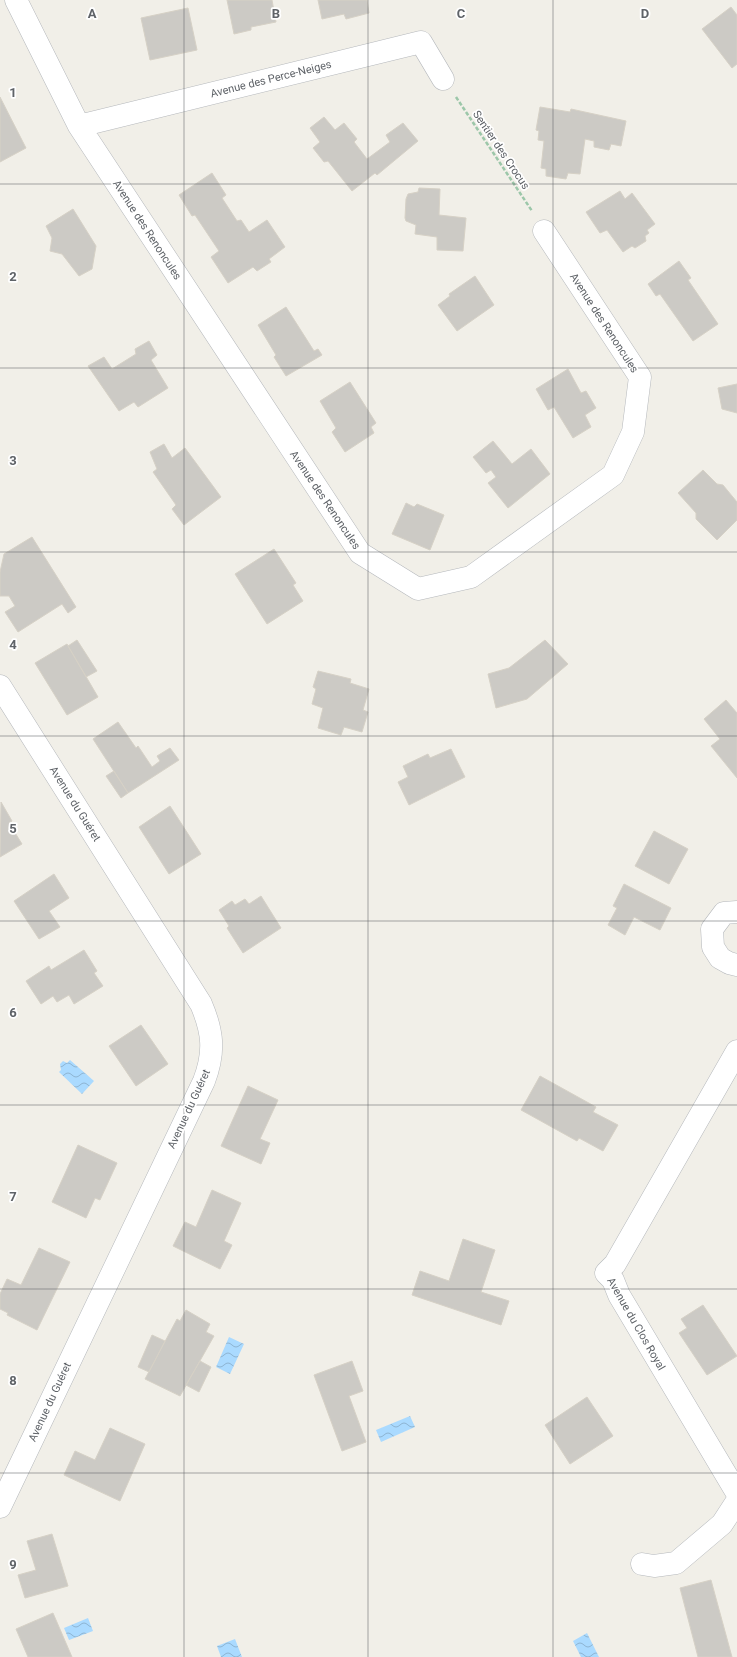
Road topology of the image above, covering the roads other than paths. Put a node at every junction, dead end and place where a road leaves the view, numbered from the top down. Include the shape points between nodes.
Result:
1 (16, 0) edge
2 (443, 79) road end
3 (79, 126) junction
4 (544, 231) road end
5 (0, 686) edge
6 (737, 912) edge
7 (737, 965) edge
8 (737, 1051) edge
9 (737, 1493) edge
10 (737, 1501) edge
11 (0, 1507) edge
12 (642, 1564) dead end

1 - 3 street, Avenue des Renoncules
2 - 3 street, Avenue des Perce-Neiges via 421,42
3 - 4 street, Avenue des Renoncules via 360,553 418,589 470,577 613,475 633,432 640,377
5 - 11 street, Avenue du Guéret via 201,1004 212,1036 209,1068 204,1081
6 - 7 street via 724,913 712,929 713,947 720,958
8 - 9 street, Avenue du Clos Royal via 618,1258 606,1273 613,1280 619,1295
10 - 12 street via 722,1524 676,1563 654,1566

